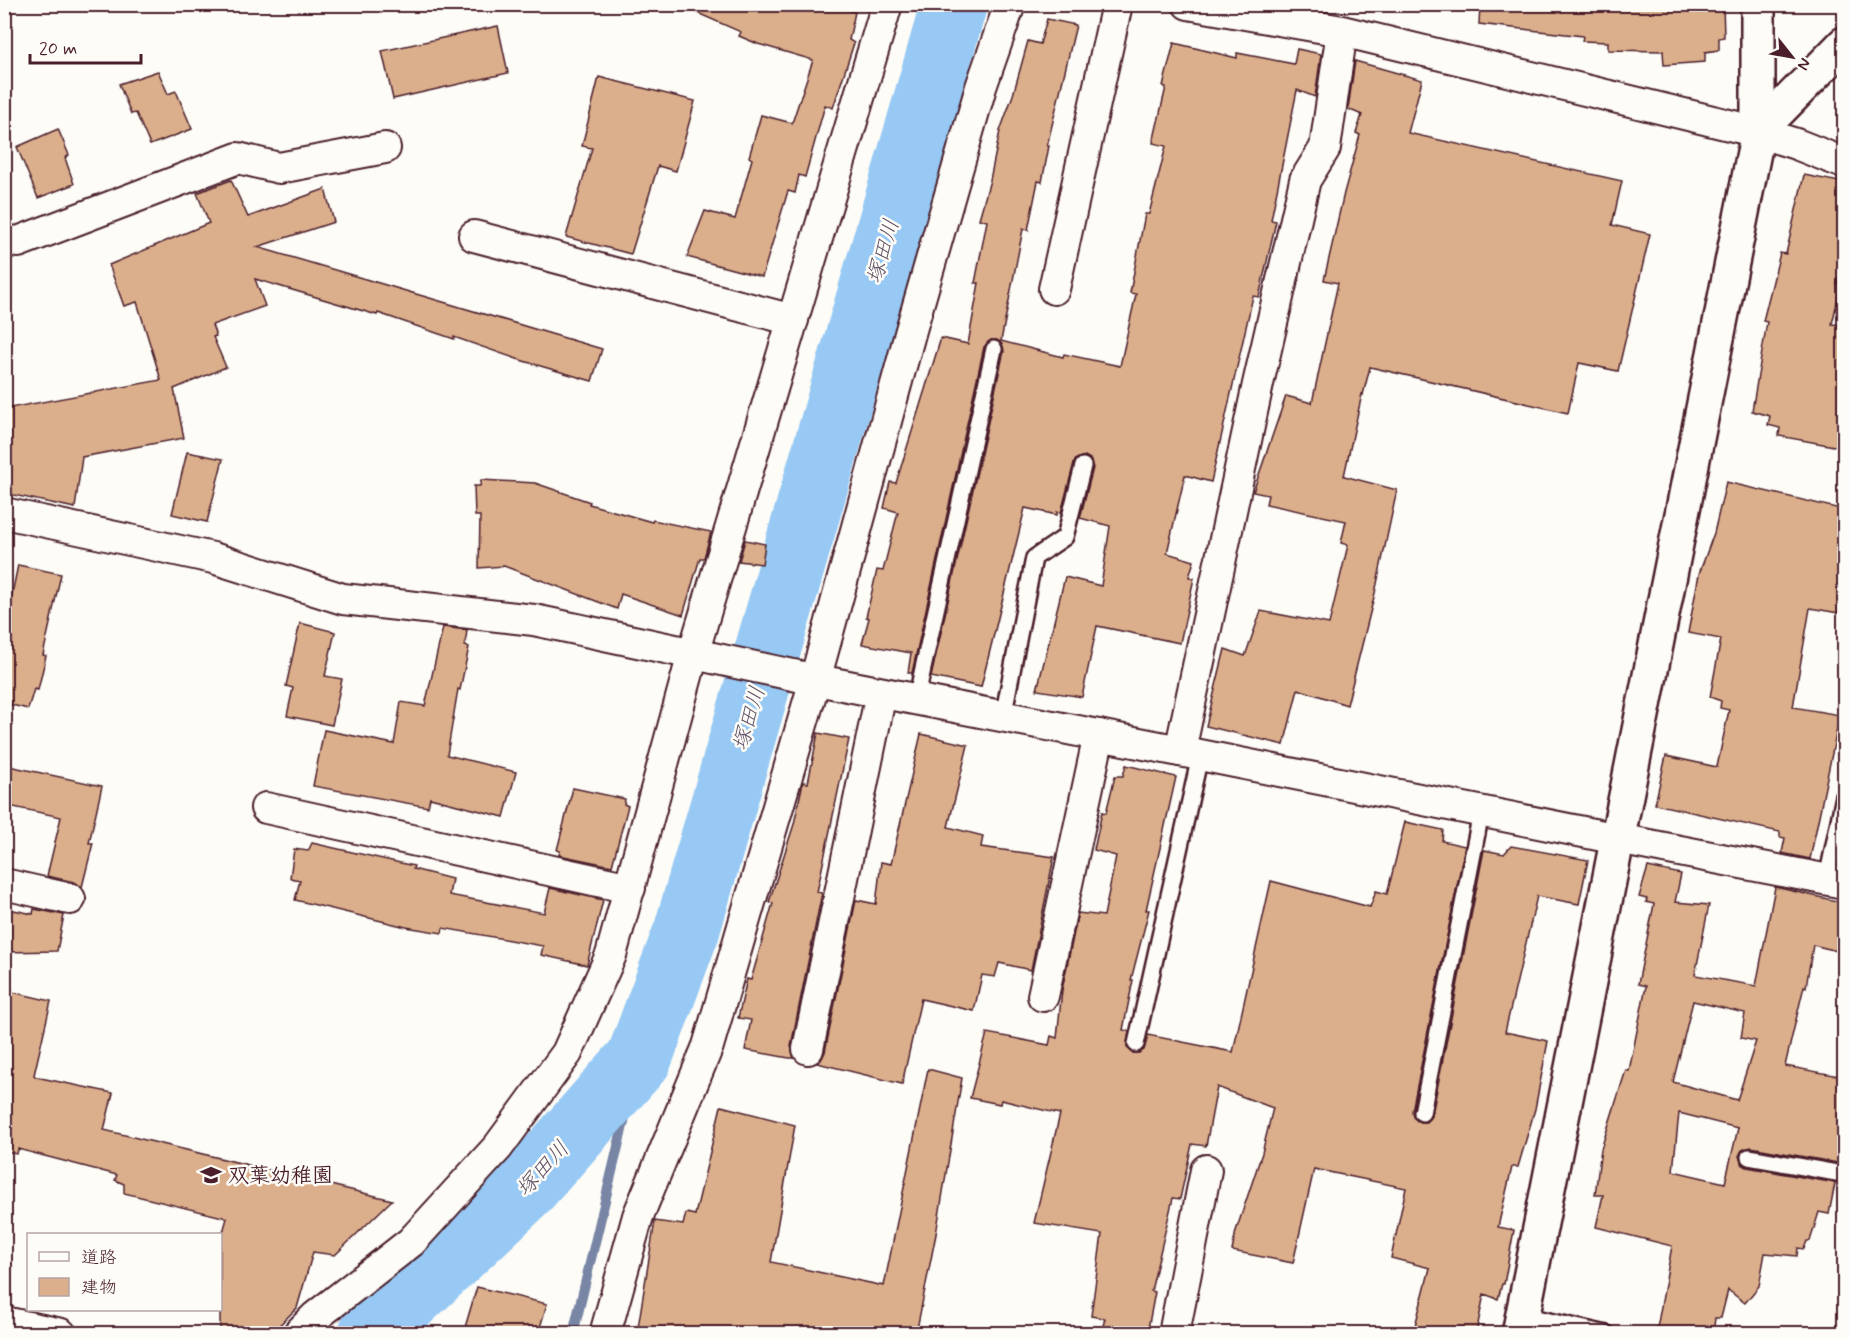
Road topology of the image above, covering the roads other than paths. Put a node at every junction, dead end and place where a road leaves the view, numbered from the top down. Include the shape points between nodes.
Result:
1 (887, 4) edge
2 (1010, 4) edge
3 (1117, 4) edge
4 (1188, 4) edge
5 (1758, 4) edge
6 (1342, 31) junction
7 (1845, 44) edge
8 (1758, 132) junction
9 (385, 148) dead end
10 (1845, 163) edge
11 (474, 236) dead end
12 (4, 240) edge
13 (1054, 289) dead end
14 (793, 320) junction
15 (994, 349) dead end
16 (1083, 466) dead end
17 (4, 513) edge
18 (701, 656) junction
19 (811, 679) junction
20 (881, 693) junction
21 (916, 699) junction
22 (1003, 717) junction
23 (1099, 735) junction
24 (1190, 754) junction
25 (1845, 796) edge
26 (266, 808) dead end
27 (1481, 813) junction
28 (1618, 840) junction
29 (1836, 881) edge
30 (4, 884) edge
31 (630, 888) junction
32 (70, 899) dead end
33 (1043, 996) dead end
34 (1136, 1044) dead end
35 (808, 1049) dead end
36 (1422, 1113) dead end
37 (1749, 1157) dead end
38 (1206, 1170) dead end
39 (1845, 1173) edge
40 (4, 1322) edge
41 (1521, 1324) edge
42 (61, 1334) edge
43 (298, 1334) edge
44 (605, 1334) edge
45 (1174, 1334) edge
46 (1607, 1334) edge

1 - 14 street
2 - 19 street via 974,109
3 - 13 street
4 - 6 street
5 - 8 street
6 - 8 street
6 - 24 street via 1325,148 1305,180 1258,384
7 - 8 street
8 - 10 street
8 - 28 street
9 - 12 street via 279,168 238,158 18,242
11 - 14 street
14 - 18 street
15 - 21 lane
16 - 22 lane via 1065,537 1034,558
17 - 18 street via 213,558 343,599 534,620
18 - 19 street
18 - 31 street
19 - 20 street
19 - 44 street via 708,1046 638,1216
20 - 21 street
20 - 35 street
21 - 22 street
22 - 23 street
23 - 24 street
23 - 33 street
24 - 27 street
24 - 34 lane
25 - 29 lane
26 - 31 street
27 - 28 street
27 - 36 lane
28 - 29 street
28 - 41 street
30 - 32 street
31 - 43 street via 611,955 567,1053 498,1147 411,1242
37 - 39 lane
38 - 45 street
40 - 42 street
41 - 46 lane

